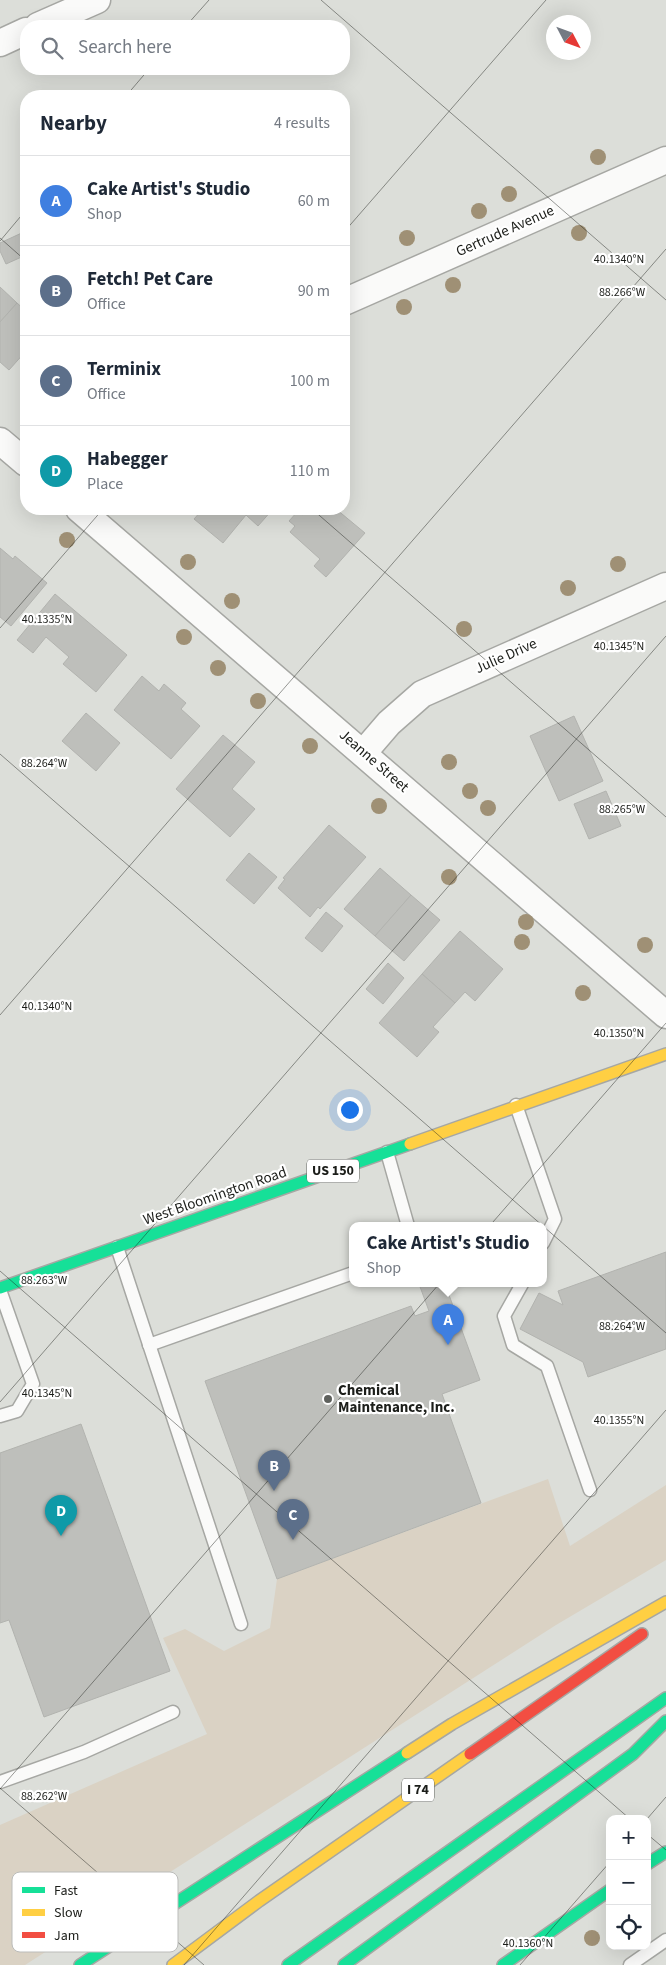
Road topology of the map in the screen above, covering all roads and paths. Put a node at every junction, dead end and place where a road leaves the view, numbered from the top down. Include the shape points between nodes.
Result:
1 (97, 0) edge
2 (52, 20) edge
3 (20, 34) edge
4 (0, 43) edge
5 (666, 160) edge
6 (350, 299) edge
7 (0, 441) edge
8 (20, 458) edge
9 (86, 515) edge
10 (666, 586) edge
11 (364, 752) junction
12 (666, 1015) edge
13 (666, 1054) edge
14 (516, 1105) junction
15 (387, 1152) junction
16 (407, 1222) edge
17 (547, 1235) edge
18 (117, 1247) junction
19 (349, 1274) edge
20 (520, 1287) edge
21 (0, 1289) edge
22 (149, 1345) junction
23 (0, 1416) edge
24 (590, 1490) dead end
25 (666, 1602) edge
26 (241, 1624) dead end
27 (650, 1629) dead end
28 (666, 1698) edge
29 (173, 1712) dead end
30 (666, 1722) edge
31 (0, 1782) edge
32 (666, 1852) edge
33 (651, 1861) edge
34 (606, 1893) edge
35 (178, 1902) edge
36 (666, 1940) edge
37 (100, 1952) edge
38 (80, 1965) edge
39 (173, 1965) edge
40 (288, 1965) edge
41 (344, 1965) edge
42 (503, 1965) edge
43 (630, 1965) edge

1 - 2 street
3 - 4 street
5 - 6 street, Gertrude Avenue
7 - 8 street
9 - 11 street, Jeanne Street
10 - 11 street, Julie Drive via 422,694 388,723
11 - 12 street, Jeanne Street
13 - 14 main road, West Bloomington Road / US 150
14 - 15 main road, West Bloomington Road / US 150
14 - 17 lane via 555,1219
15 - 16 lane
15 - 18 main road, West Bloomington Road / US 150
18 - 21 main road, West Bloomington Road / US 150
18 - 22 lane
19 - 22 lane
20 - 24 lane via 504,1316 513,1345 547,1366
21 - 23 lane via 32,1384 17,1410
22 - 26 lane
25 - 35 main road via 452,1724
27 - 39 main road, I 74
28 - 40 main road
29 - 31 lane via 84,1752
30 - 41 main road via 633,1754
32 - 33 main road
34 - 42 main road
36 - 43 lane
37 - 38 main road

